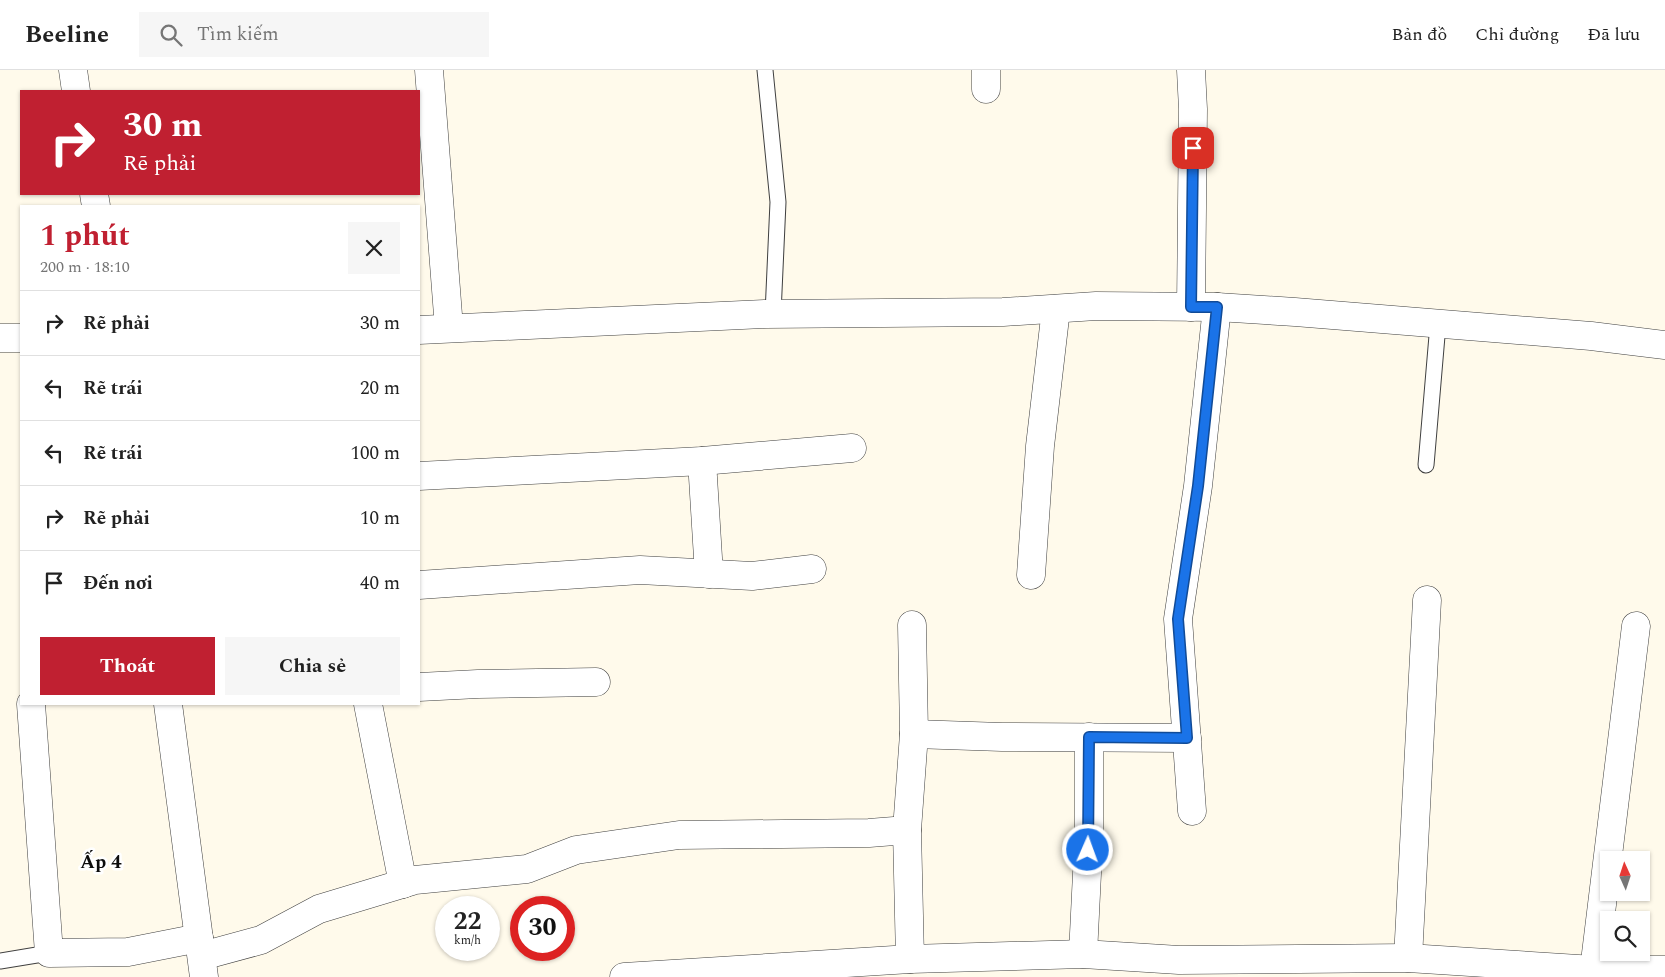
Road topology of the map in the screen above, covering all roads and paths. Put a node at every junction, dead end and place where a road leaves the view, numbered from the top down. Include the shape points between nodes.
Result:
1 (73, 70) edge
2 (429, 70) edge
3 (765, 70) edge
4 (1191, 70) edge
5 (76, 90) edge
6 (1204, 307) junction
7 (1056, 309) junction
8 (773, 314) junction
9 (1438, 324) junction
10 (449, 328) junction
11 (420, 330) edge
12 (0, 338) edge
13 (20, 338) edge
14 (1665, 345) edge
15 (852, 448) dead end
16 (702, 462) junction
17 (1426, 465) dead end
18 (420, 476) edge
19 (812, 569) dead end
20 (709, 574) junction
21 (1031, 575) dead end
22 (420, 584) edge
23 (1427, 600) dead end
24 (912, 625) dead end
25 (1636, 626) dead end
26 (596, 682) dead end
27 (420, 688) edge
28 (31, 705) edge
29 (168, 705) edge
30 (368, 705) edge
31 (914, 734) junction
32 (1089, 737) junction
33 (1187, 738) junction
34 (1192, 811) dead end
35 (907, 830) junction
36 (403, 884) junction
37 (49, 953) junction
38 (1083, 954) junction
39 (202, 957) edge
40 (1408, 958) junction
41 (910, 959) junction
42 (0, 961) edge
43 (1257, 968) edge
44 (1380, 968) edge
45 (1594, 970) junction
46 (1665, 970) edge
47 (624, 977) edge

1 - 5 street
2 - 10 street
3 - 8 lane via 778,202
4 - 6 street
6 - 7 street
6 - 9 street
6 - 33 street via 1198,486 1178,619
7 - 8 street
7 - 21 street via 1040,446
8 - 10 street
9 - 14 street
9 - 17 lane
10 - 11 street
12 - 13 street
15 - 16 street
16 - 18 street
16 - 20 street
19 - 20 street via 752,576
20 - 22 street via 640,570
23 - 40 street
24 - 31 street
25 - 45 street
26 - 27 street
28 - 37 street
29 - 39 street
30 - 36 street
31 - 32 street
31 - 35 street
32 - 33 street
32 - 38 street via 1089,833
33 - 34 street
35 - 36 street via 679,835 576,850 527,869 415,880
35 - 41 street
36 - 39 street via 319,909 261,940
37 - 39 street via 128,952
37 - 42 lane
38 - 41 street
38 - 43 street
40 - 44 street
40 - 45 street
41 - 47 street
43 - 44 street
45 - 46 street

